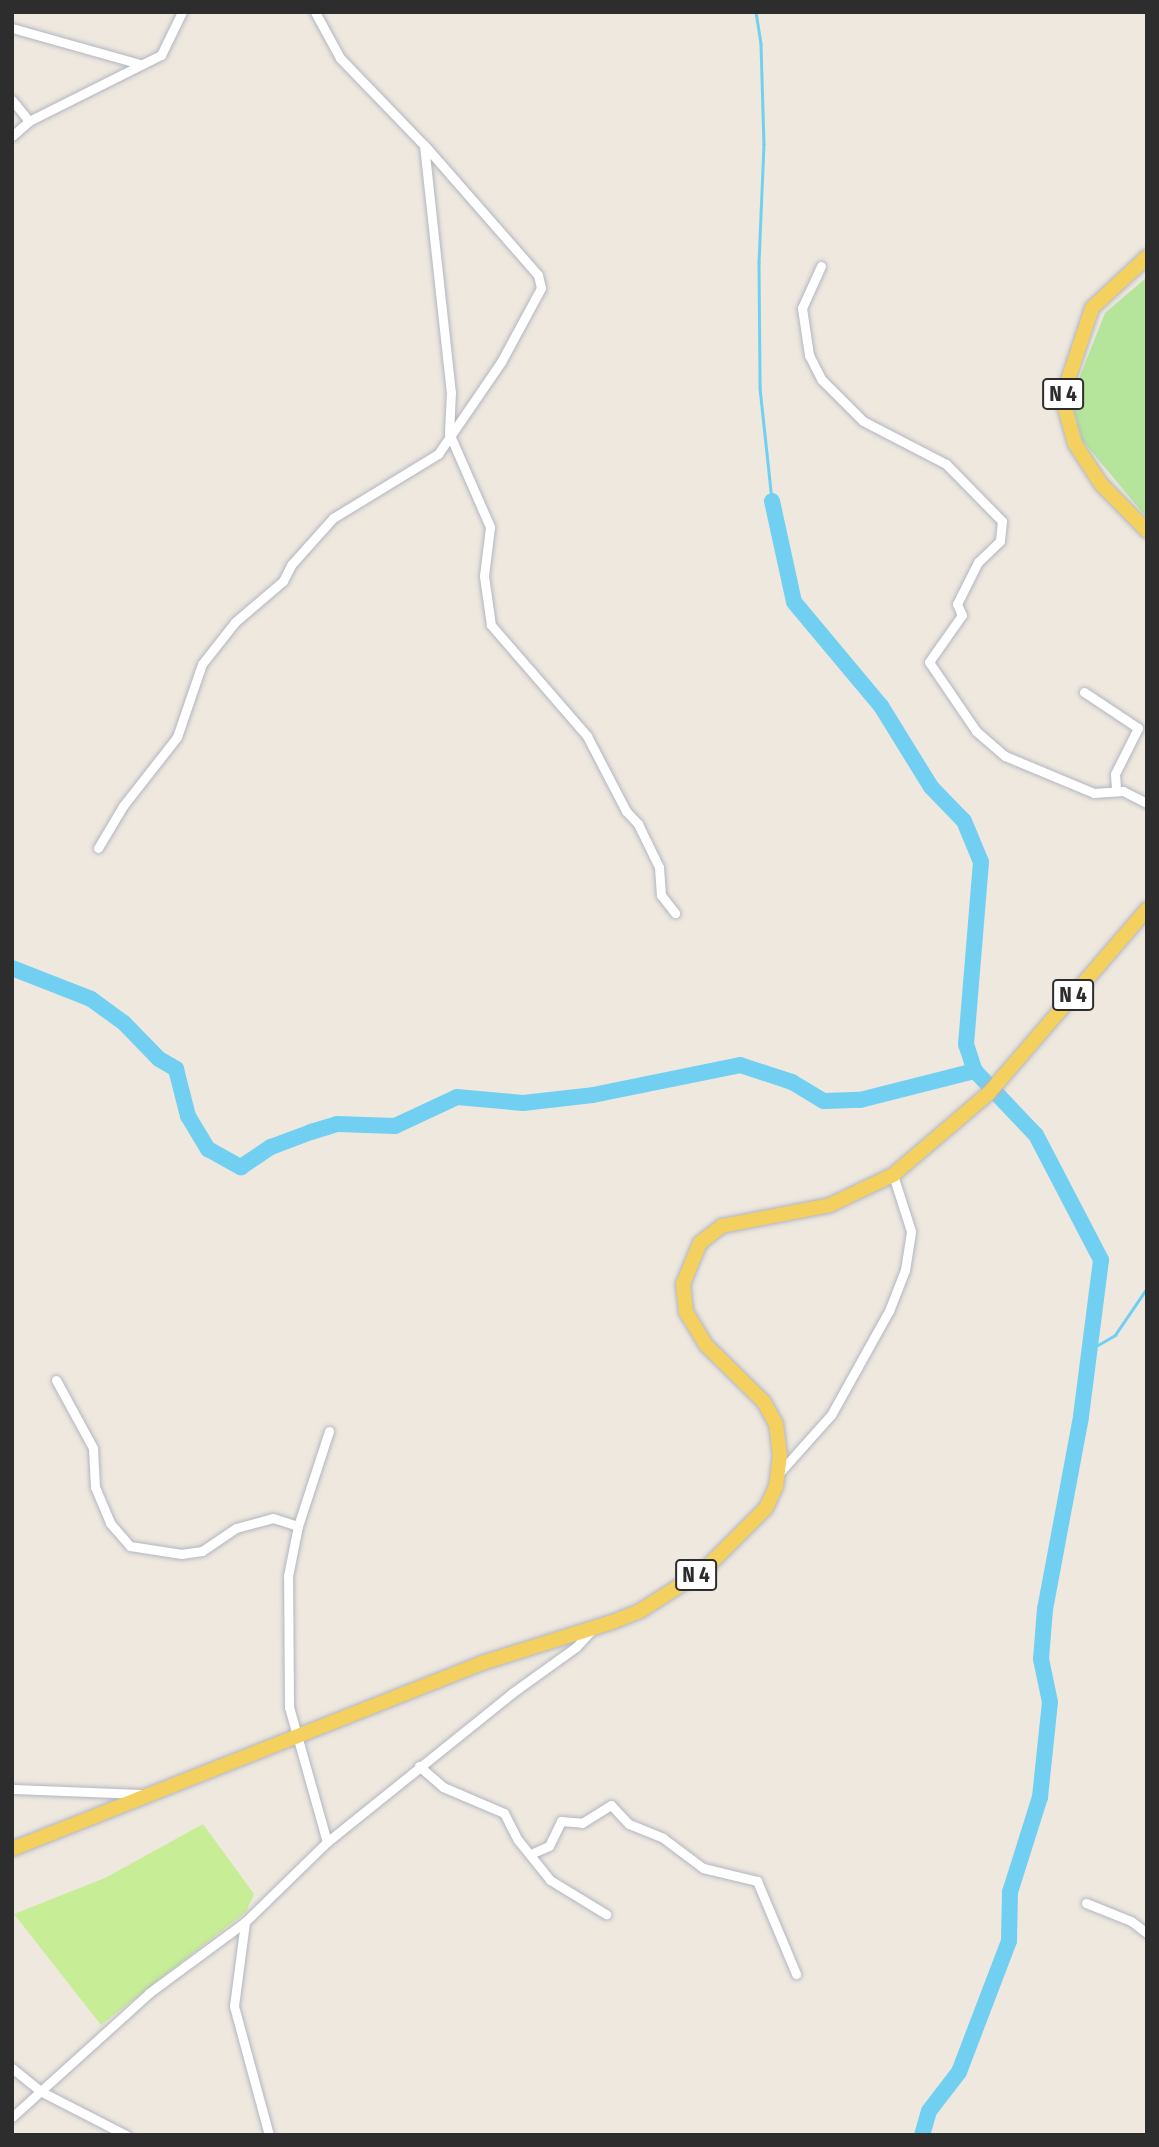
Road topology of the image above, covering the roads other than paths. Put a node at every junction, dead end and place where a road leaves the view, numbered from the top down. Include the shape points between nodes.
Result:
1 (182, 12) edge
2 (315, 12) edge
3 (12, 28) edge
4 (140, 64) junction
5 (12, 100) edge
6 (29, 121) junction
7 (12, 136) edge
8 (424, 145) junction
9 (1147, 257) edge
10 (821, 266) dead end
11 (449, 433) junction
12 (1147, 531) edge
13 (1084, 692) dead end
14 (1116, 790) junction
15 (1147, 803) edge
16 (98, 848) dead end
17 (1147, 909) edge
18 (675, 913) dead end
19 (1140, 926) edge
20 (893, 1175) junction
21 (56, 1380) dead end
22 (329, 1431) dead end
23 (779, 1473) junction
24 (298, 1527) junction
25 (592, 1630) junction
26 (296, 1737) junction
27 (419, 1766) junction
28 (12, 1789) edge
29 (153, 1794) junction
30 (327, 1842) junction
31 (12, 1849) edge
32 (533, 1853) junction
33 (1086, 1903) dead end
34 (606, 1914) dead end
35 (245, 1922) junction
36 (1147, 1933) edge
37 (796, 1974) dead end
38 (12, 2068) edge
39 (40, 2091) junction
40 (12, 2117) edge
41 (126, 2135) edge
42 (269, 2135) edge

1 - 4 street via 161,55
2 - 8 street via 340,58
3 - 4 street
4 - 6 street
5 - 6 street
6 - 7 street
8 - 11 street via 451,392
8 - 11 street via 538,275 541,288 475,403
9 - 12 main road, N 4 via 1092,308 1062,398 1075,443 1101,484
10 - 14 street via 802,309 809,355 822,380 863,421 946,464 1002,521 1000,541 978,562 957,604 962,615 929,662 976,731 1005,756 1094,793
11 - 16 street via 438,454 333,518 283,580 235,622 202,664 177,737 122,806
11 - 18 street via 490,527 484,576 491,625 587,736 626,811 638,824 659,867 661,895
13 - 14 street via 1138,728 1115,774
14 - 15 street
17 - 19 main road, N 4
19 - 20 main road, N 4 via 989,1093
20 - 23 street via 911,1231 905,1270 889,1311 831,1415
20 - 23 main road, N 4 via 830,1205 722,1226 700,1243 687,1269 682,1297 691,1325 764,1401 779,1440
21 - 24 street via 93,1448 95,1487 110,1523 130,1546 181,1554 202,1551 236,1528 273,1518
22 - 24 street
23 - 25 main road, N 4 via 766,1508 704,1570 640,1611
24 - 26 street via 288,1576 292,1627 289,1707
25 - 26 main road, N 4 via 482,1663
25 - 27 street
26 - 29 main road, N 4
26 - 30 street
27 - 30 street
27 - 32 street via 443,1787 505,1813 518,1840
28 - 29 street
29 - 31 main road, N 4
30 - 35 street
32 - 34 street via 550,1880
32 - 37 street via 549,1846 561,1821 582,1823 611,1805 629,1824 663,1838 703,1868 757,1881
33 - 36 street via 1131,1921
35 - 39 street via 149,1993
35 - 42 street via 234,2006
38 - 39 street
39 - 40 street
39 - 41 street

